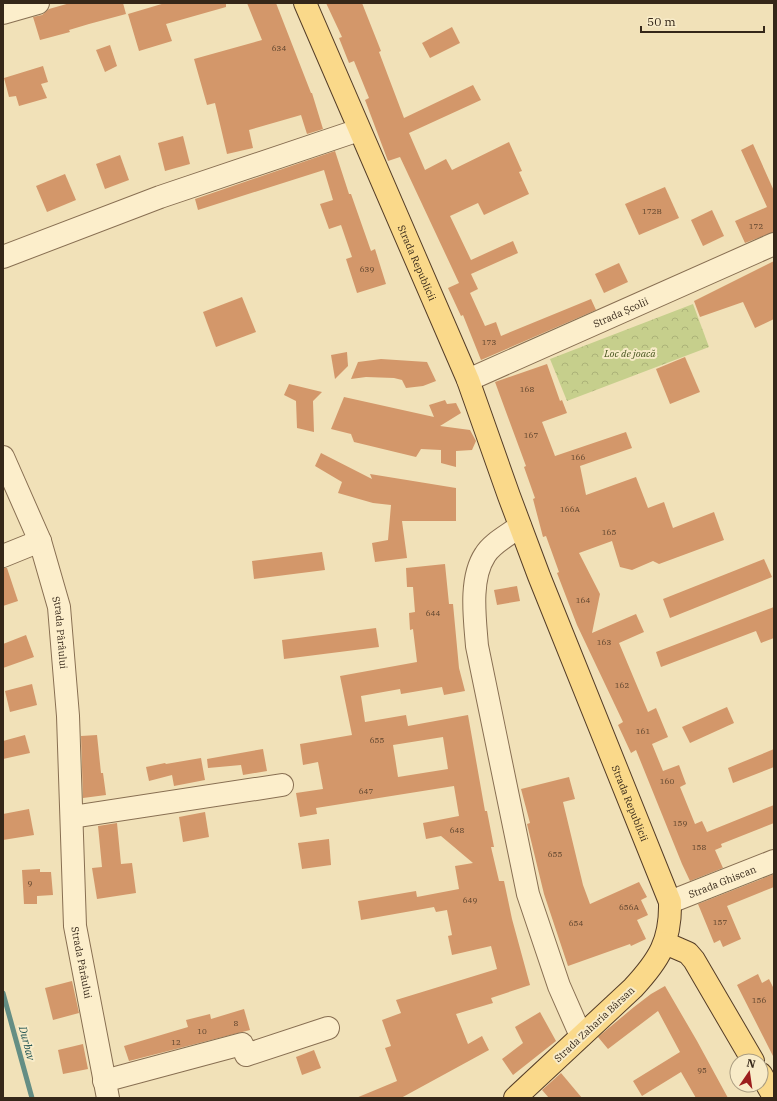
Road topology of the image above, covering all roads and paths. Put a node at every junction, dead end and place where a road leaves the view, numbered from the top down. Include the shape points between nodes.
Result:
1 (38, 3) edge
2 (304, 3) edge
3 (3, 13) edge
4 (359, 130) junction
5 (774, 244) edge
6 (3, 257) edge
7 (468, 380) junction
8 (3, 457) edge
9 (520, 526) junction
10 (40, 541) junction
11 (3, 556) edge
12 (282, 785) dead end
13 (72, 817) junction
14 (774, 861) edge
15 (670, 902) junction
16 (666, 943) junction
17 (328, 1028) dead end
18 (581, 1036) junction
19 (748, 1053) edge
20 (769, 1088) edge
21 (106, 1090) edge
22 (774, 1097) edge
23 (515, 1098) edge

1 - 3 street
2 - 4 main road, Strada Republicii
4 - 6 street via 160,197
4 - 7 main road, Strada Republicii
5 - 7 street, Strada Școlii
7 - 9 main road, Strada Republicii
8 - 10 street, Strada Pârâului
9 - 15 main road, Strada Republicii
9 - 18 street via 484,556 477,575 477,646 528,894 553,971
10 - 11 street
10 - 13 street, Strada Pârâului via 59,607 68,716
12 - 13 street
13 - 21 street, Strada Pârâului via 75,926
14 - 15 street, Strada Ghiscan
15 - 16 main road, Strada Republicii
16 - 18 main road, Strada Zaharia Bârsan via 662,953 646,974
16 - 19 main road via 688,952 694,960
17 - 21 street, Strada Pârâului via 246,1055 242,1044
18 - 23 main road, Strada Zaharia Bârsan
20 - 22 main road

